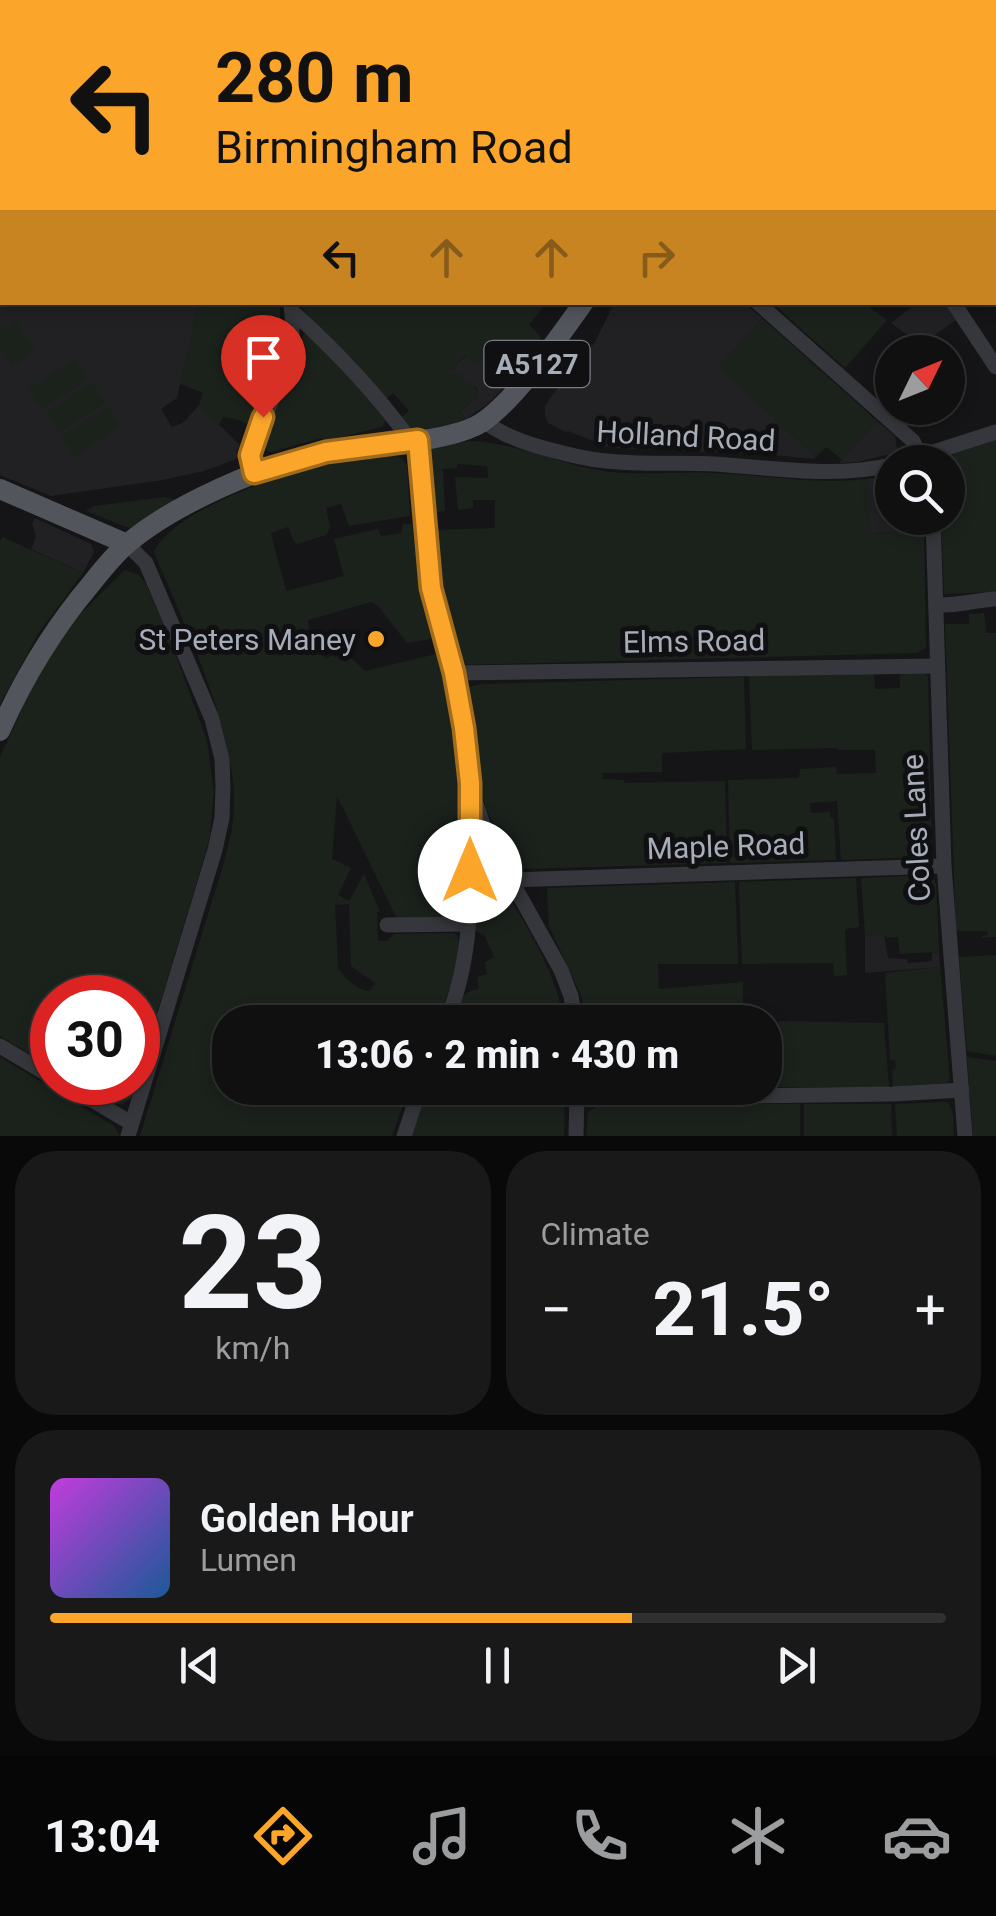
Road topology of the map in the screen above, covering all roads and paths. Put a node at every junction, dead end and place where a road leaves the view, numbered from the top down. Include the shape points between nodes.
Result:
1 (761, 305) edge
2 (955, 305) edge
3 (574, 306) edge
4 (292, 307) edge
5 (996, 367) edge
6 (484, 421) junction
7 (996, 432) edge
8 (414, 440) junction
9 (916, 445) edge
10 (960, 445) edge
11 (875, 468) edge
12 (254, 473) junction
13 (0, 489) edge
14 (934, 535) edge
15 (127, 544) junction
16 (994, 604) edge
17 (936, 605) junction
18 (936, 666) junction
19 (454, 673) junction
20 (0, 731) edge
21 (470, 783) junction
22 (488, 839) junction
23 (471, 844) junction
24 (944, 866) junction
25 (510, 880) junction
26 (468, 924) junction
27 (386, 925) dead end
28 (456, 1005) edge
29 (572, 1005) edge
30 (0, 1046) edge
31 (30, 1064) edge
32 (962, 1090) junction
33 (782, 1094) edge
34 (95, 1105) edge
35 (414, 1105) edge
36 (577, 1105) edge
37 (130, 1129) edge
38 (404, 1136) edge
39 (576, 1136) edge
40 (965, 1136) edge

1 - 9 street
2 - 5 street
3 - 6 main road, A5127 via 520,384
4 - 8 street
4 - 12 street via 289,357 250,449
6 - 8 main road, A5127 via 463,432
6 - 11 street, Holland Road via 536,446 609,462 830,472
7 - 10 street
8 - 12 main road, A5127 via 307,456
8 - 19 street via 431,588
12 - 15 main road, A5127
13 - 15 main road
14 - 17 street, Coles Lane
15 - 20 main road, A5127 via 52,634
15 - 37 street via 146,564 212,719 224,787 215,850
16 - 17 street
17 - 18 street, Coles Lane
18 - 19 street, Elms Road
18 - 24 street, Coles Lane
19 - 21 street
21 - 22 street
21 - 23 street
22 - 23 street
22 - 25 street
23 - 26 street
24 - 25 street, Maple Road
24 - 32 street, Coles Lane
25 - 29 street via 561,970
26 - 27 street
26 - 28 street via 468,983
30 - 31 street
32 - 33 street
32 - 40 street, Coles Lane
34 - 37 street
35 - 38 street
36 - 39 street

